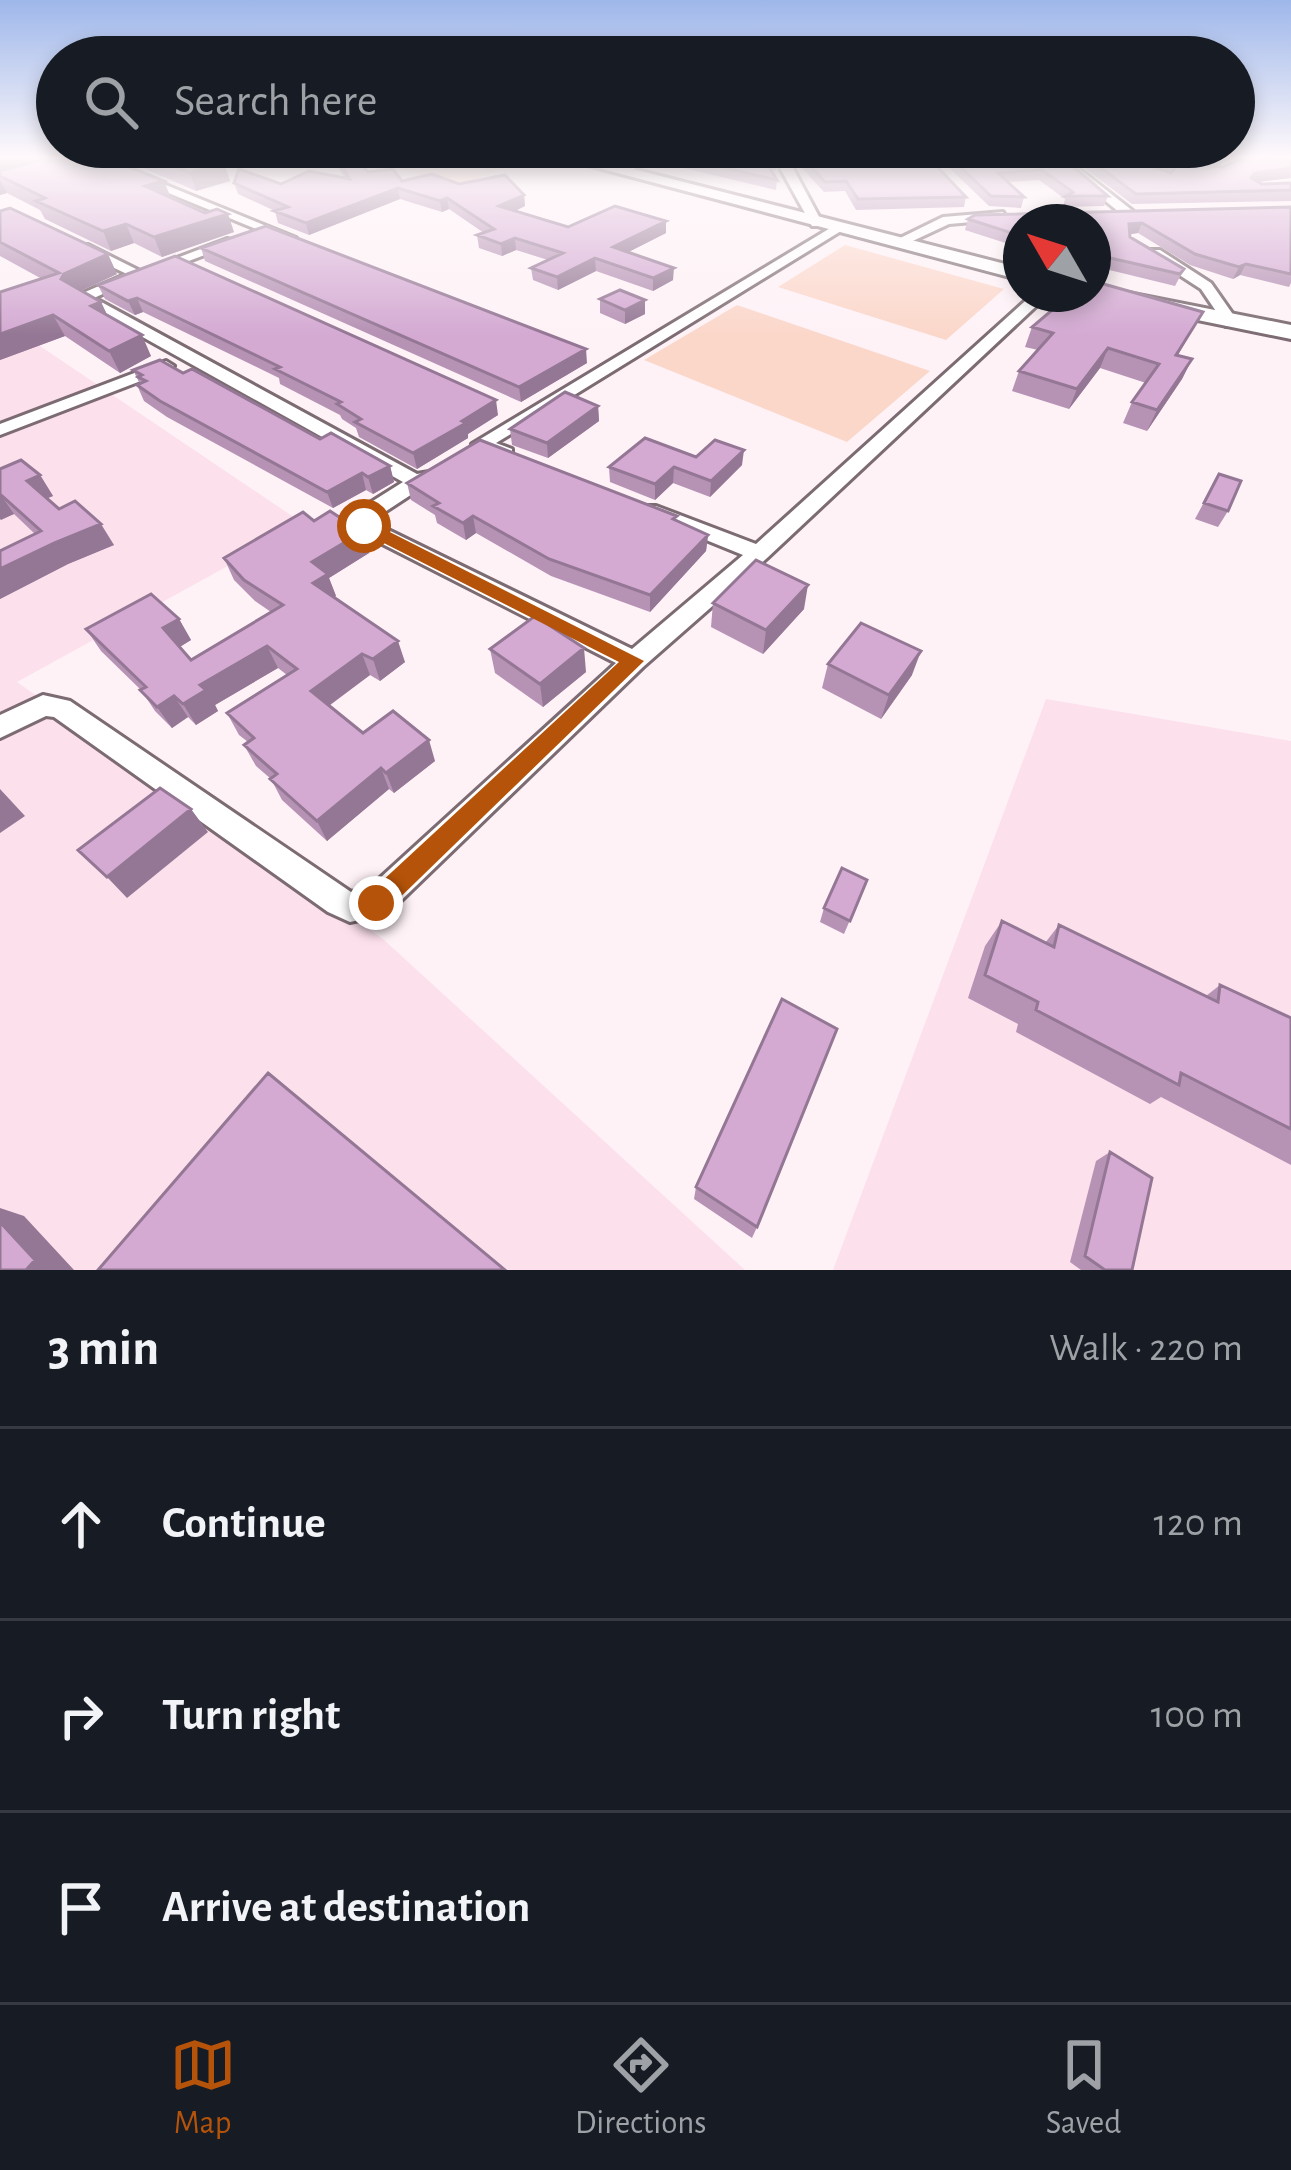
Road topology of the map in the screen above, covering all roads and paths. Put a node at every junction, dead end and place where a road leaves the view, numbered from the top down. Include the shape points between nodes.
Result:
1 (232, 216) edge
2 (795, 216) edge
3 (820, 216) edge
4 (983, 216) edge
5 (827, 226) junction
6 (268, 230) junction
7 (1133, 241) edge
8 (71, 243) edge
9 (897, 243) junction
10 (312, 247) edge
11 (182, 260) junction
12 (204, 269) edge
13 (1003, 270) edge
14 (139, 274) junction
15 (1111, 296) edge
16 (1022, 312) edge
17 (1230, 319) junction
18 (1291, 329) edge
19 (190, 356) junction
20 (593, 356) dead end
21 (614, 364) junction
22 (503, 406) dead end
23 (524, 415) junction
24 (0, 430) edge
25 (465, 453) junction
26 (524, 460) edge
27 (417, 482) junction
28 (631, 502) edge
29 (759, 553) junction
30 (634, 661) junction
31 (0, 728) edge

1 - 6 street
2 - 5 main road
3 - 5 street
4 - 9 street via 947,220
5 - 9 main road
5 - 21 street
6 - 10 street
6 - 11 street
7 - 17 street via 1206,286
8 - 14 street
9 - 13 main road
11 - 12 street
11 - 14 street
14 - 19 street via 83,298
15 - 17 main road
16 - 29 street
17 - 18 main road
19 - 24 street
19 - 27 street
20 - 21 street
21 - 23 street
22 - 23 street
23 - 25 street
25 - 26 street
25 - 27 street
27 - 30 street via 364,516 364,526
28 - 29 street
29 - 30 street
30 - 31 street via 391,894 362,907 339,902 61,708 44,705

